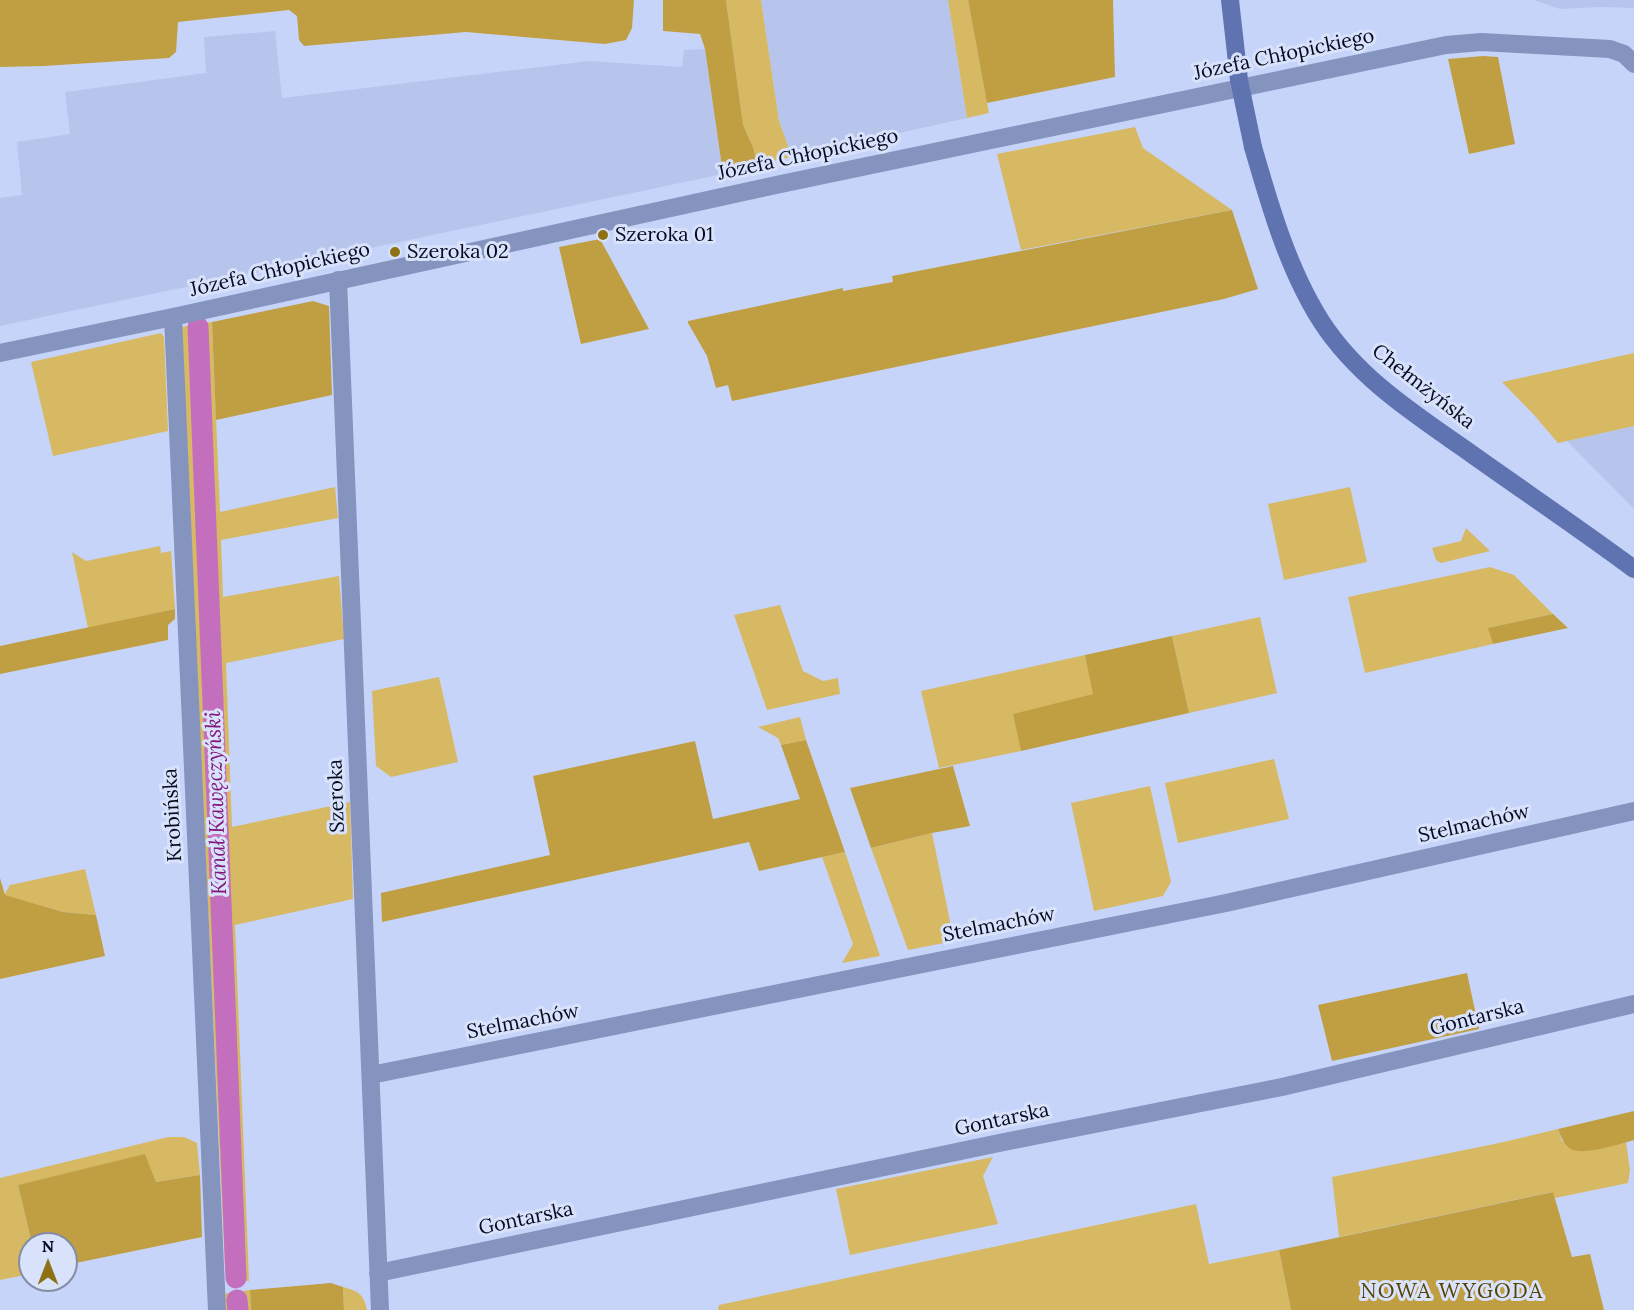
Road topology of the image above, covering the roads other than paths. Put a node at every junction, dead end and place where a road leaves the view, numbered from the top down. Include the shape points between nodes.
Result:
1 (1230, 0) edge
2 (1631, 60) edge
3 (338, 280) junction
4 (173, 317) junction
5 (0, 353) edge
6 (1634, 569) edge
7 (1634, 811) edge
8 (1634, 1004) edge
9 (371, 1075) junction
10 (378, 1273) junction
11 (217, 1310) edge
12 (380, 1310) edge

1 - 6 street, Chełmżyńska, bridge via 1237,73 1253,147 1299,280 1322,322 1350,358 1397,401
2 - 3 street, Józefa Chłopickiego via 1610,49 1481,42 1446,45
3 - 4 street, Józefa Chłopickiego
3 - 9 street, Szeroka
4 - 5 street, Józefa Chłopickiego
4 - 11 street, Krobińska
7 - 9 street, Stelmachów via 1226,903
8 - 10 street, Gontarska via 1282,1087
9 - 10 street, Szeroka
10 - 12 street, Szeroka

